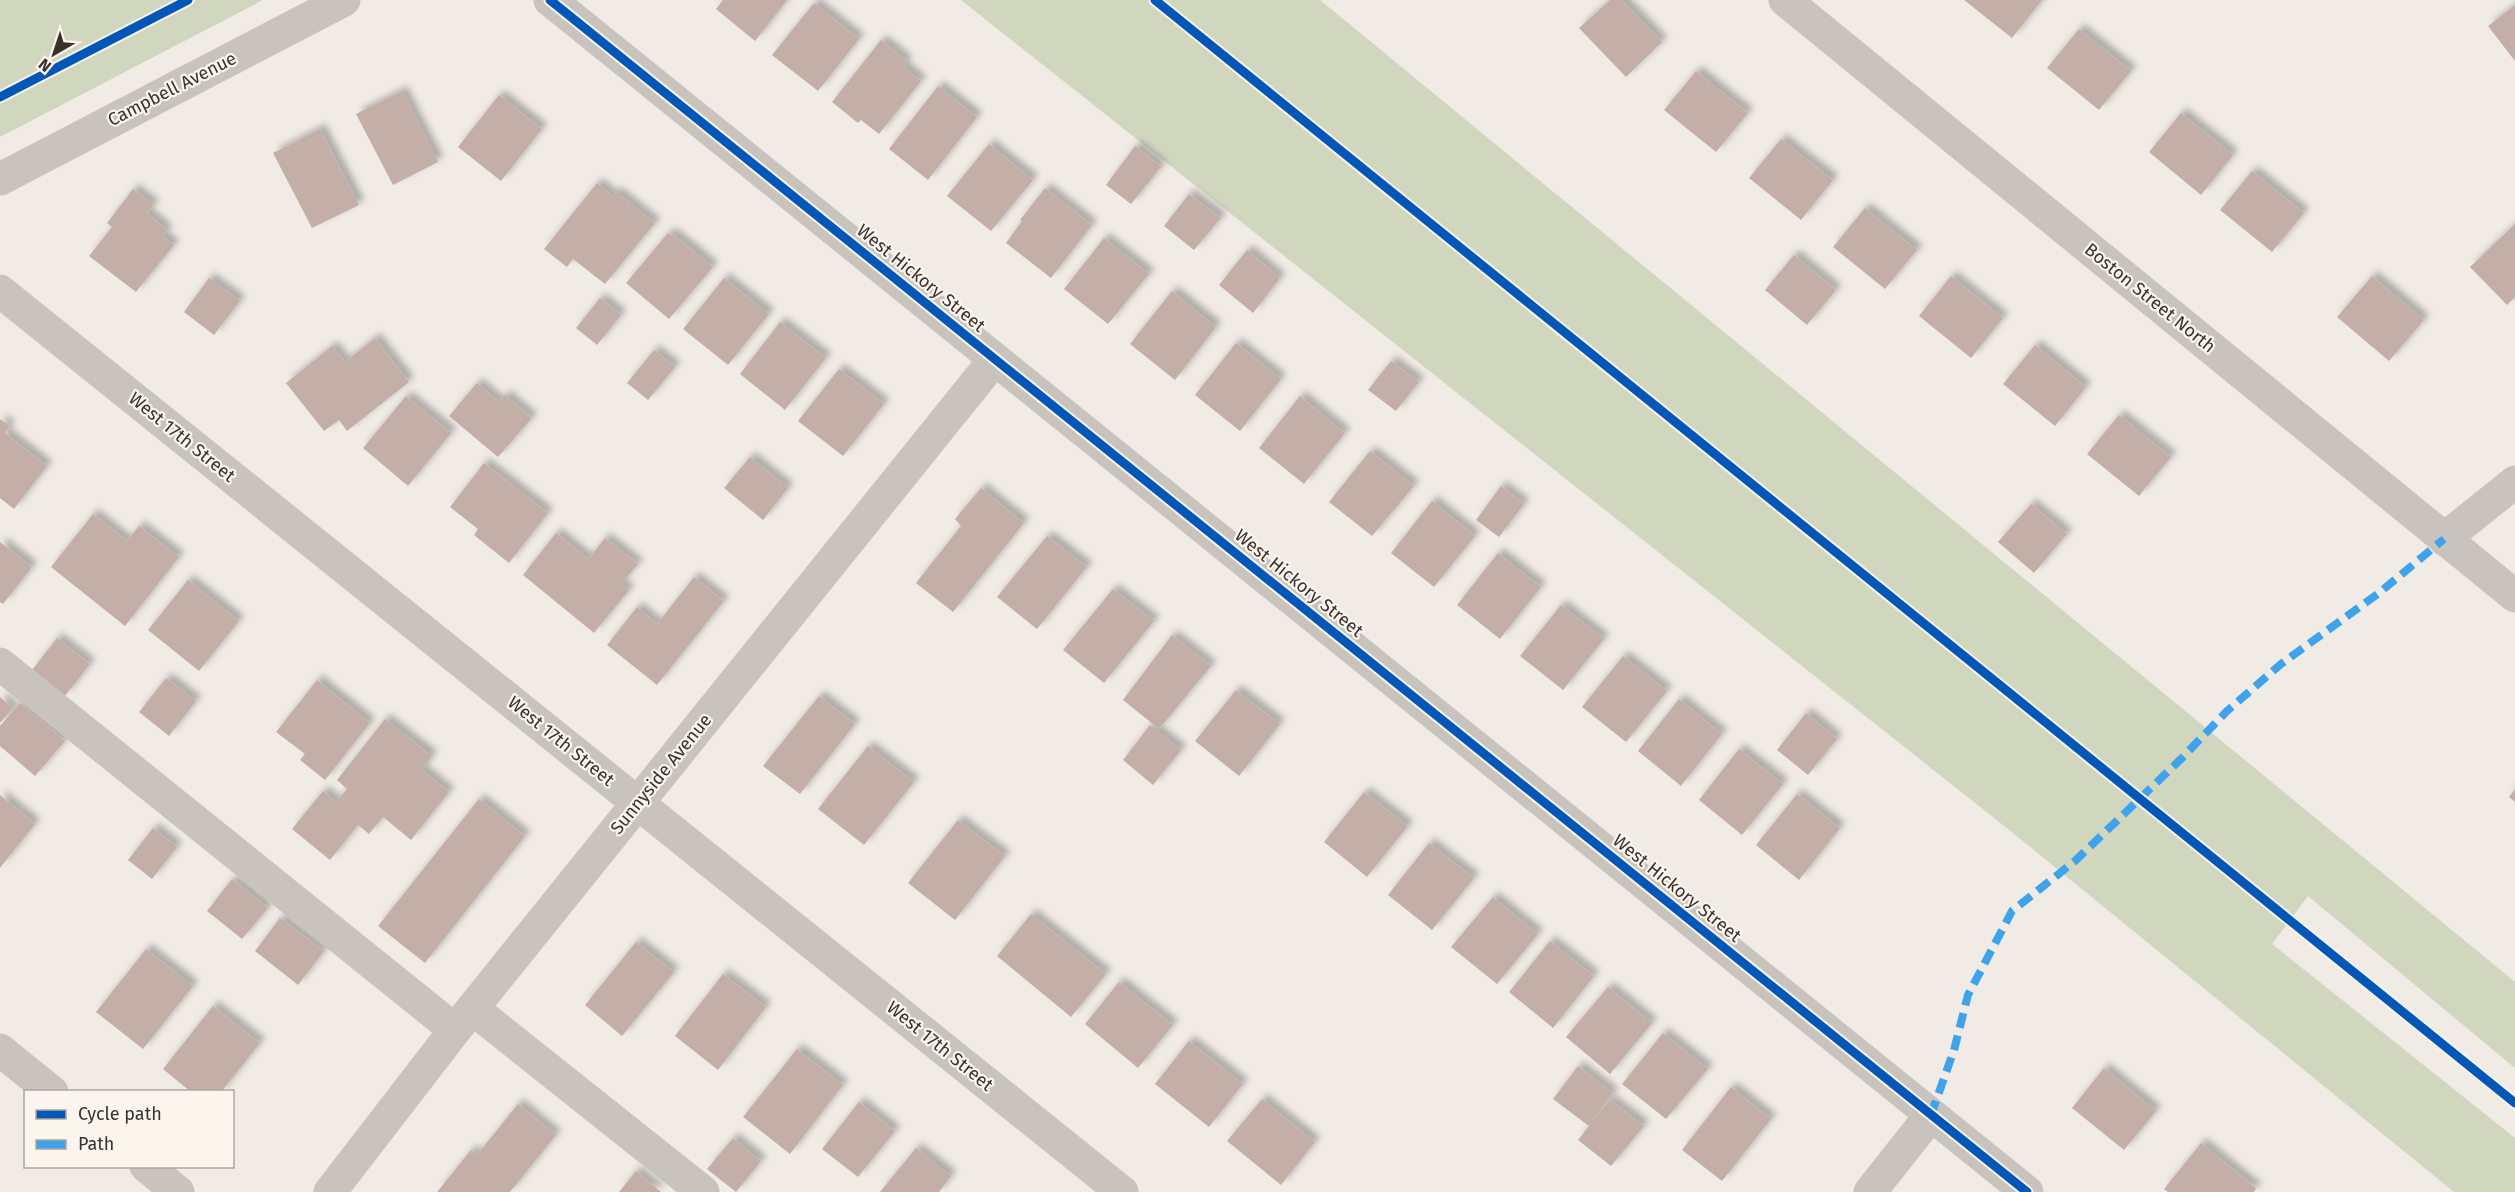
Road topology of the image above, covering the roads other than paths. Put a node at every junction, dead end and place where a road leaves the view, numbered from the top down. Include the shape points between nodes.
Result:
1 (344, 0) edge
2 (550, 0) edge
3 (1785, 0) edge
4 (0, 179) edge
5 (0, 291) edge
6 (995, 359) junction
7 (2515, 482) edge
8 (2444, 539) junction
9 (2515, 596) edge
10 (0, 663) edge
11 (638, 803) junction
12 (464, 1020) junction
13 (0, 1050) edge
14 (50, 1090) edge
15 (1931, 1115) junction
16 (147, 1168) edge
17 (178, 1192) edge
18 (330, 1192) edge
19 (703, 1192) edge
20 (1122, 1192) edge
21 (1870, 1192) edge
22 (2027, 1192) edge

1 - 4 street, Campbell Avenue
2 - 6 street, West Hickory Street
3 - 8 street, Boston Street North
5 - 11 street, West 17th Street
6 - 11 street, Sunnyside Avenue
6 - 15 street, West Hickory Street
7 - 8 street
8 - 9 street, Boston Street North
10 - 12 street
11 - 12 street, Sunnyside Avenue
11 - 20 street, West 17th Street
12 - 18 street, Sunnyside Avenue
12 - 19 street
13 - 14 street
15 - 21 street
15 - 22 street, West Hickory Street
16 - 17 street

